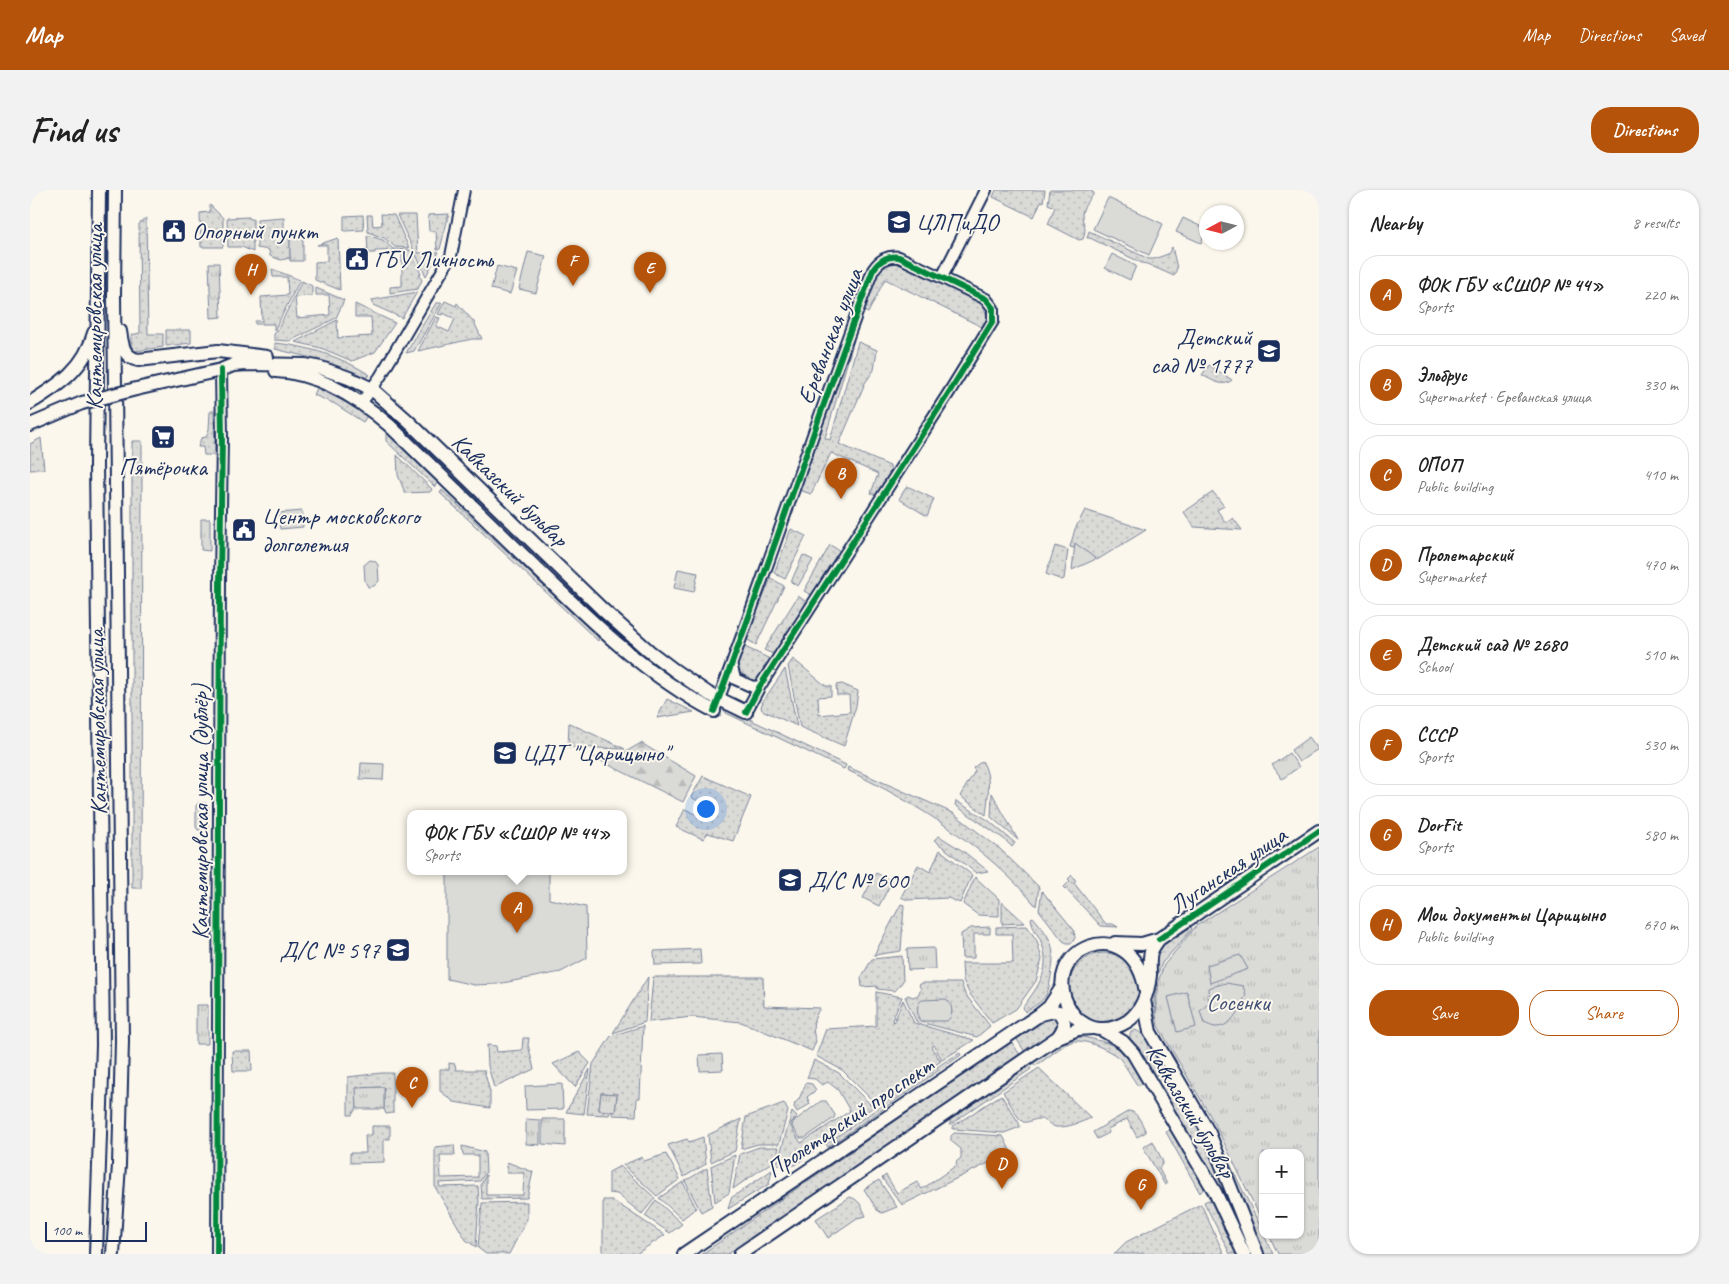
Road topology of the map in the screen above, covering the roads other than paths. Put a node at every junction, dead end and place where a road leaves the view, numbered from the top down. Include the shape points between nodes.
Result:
1 (99, 190) edge
2 (115, 190) edge
3 (464, 190) edge
4 (986, 190) edge
5 (942, 277) junction
6 (114, 296) junction
7 (97, 319) junction
8 (288, 363) junction
9 (221, 370) junction
10 (372, 389) junction
11 (362, 402) junction
12 (30, 403) edge
13 (30, 425) edge
14 (603, 610) junction
15 (593, 622) junction
16 (624, 628) junction
17 (614, 640) junction
18 (732, 667) junction
19 (760, 686) junction
20 (719, 699) junction
21 (714, 711) joint
22 (746, 712) joint
23 (1319, 831) edge
24 (1159, 939) junction
25 (1110, 944) junction
26 (1062, 986) junction
27 (1145, 996) junction
28 (1039, 1015) junction
29 (1096, 1029) junction
30 (1058, 1037) junction
31 (119, 1165) junction
32 (96, 1254) edge
33 (113, 1254) edge
34 (119, 1254) edge
35 (217, 1254) edge
36 (684, 1254) edge
37 (740, 1254) edge
38 (1244, 1254) edge
39 (1257, 1254) edge

1 - 7 main road, Кантемировская улица
2 - 6 main road, Кантемировская улица
3 - 10 street via 452,256
4 - 5 street
5 - 18 street, Ереванская улица via 896,256 882,260 873,270
5 - 19 street, Ереванская улица via 989,301 993,308 993,321
6 - 8 main road via 121,341 126,354 132,359 227,351
6 - 31 main road, Кантемировская улица via 122,1041
7 - 12 main road via 91,343 81,363 55,388
7 - 32 main road, Кантемировская улица via 103,1044
8 - 9 main road, Кавказский бульвар via 233,365
8 - 10 main road, Кавказский бульвар via 321,368
9 - 11 main road, Кавказский бульвар via 288,371 314,378
9 - 13 main road, Кавказский бульвар, bridge via 82,402
9 - 35 street, Кантемировская улица (дублёр)
10 - 11 street
10 - 14 main road, Кавказский бульвар
11 - 15 main road, Кавказский бульвар
14 - 15 street via 605,620 598,624
14 - 16 main road, Кавказский бульвар
15 - 17 main road, Кавказский бульвар
16 - 17 street via 618,626 612,630
16 - 20 main road, Кавказский бульвар via 674,670
17 - 21 main road, Кавказский бульвар via 672,686
18 - 19 street via 735,679 753,687
18 - 20 street, Ереванская улица
19 - 22 street, Ереванская улица
20 - 21 street, Ереванская улица
20 - 22 main road, Кавказский бульвар
23 - 24 main road, Луганская улица
24 - 25 main road, Луганская улица via 1142,944
24 - 27 main road, Луганская улица via 1152,949
25 - 26 main road via 1078,952 1063,973
25 - 27 main road via 1131,956 1142,974
26 - 28 main road, Пролетарский проспект via 1049,1007
26 - 29 main road via 1072,1013
27 - 29 main road via 1135,1015 1125,1023
27 - 39 main road, Кавказский бульвар via 1150,1032 1209,1133
28 - 30 main road via 1053,1010 1059,1012 1065,1024
28 - 36 main road, Пролетарский проспект
29 - 30 main road via 1078,1030
29 - 38 main road, Кавказский бульвар via 1123,1042 1132,1053 1215,1192
30 - 37 main road
31 - 33 main road, Кантемировская улица
31 - 34 main road

